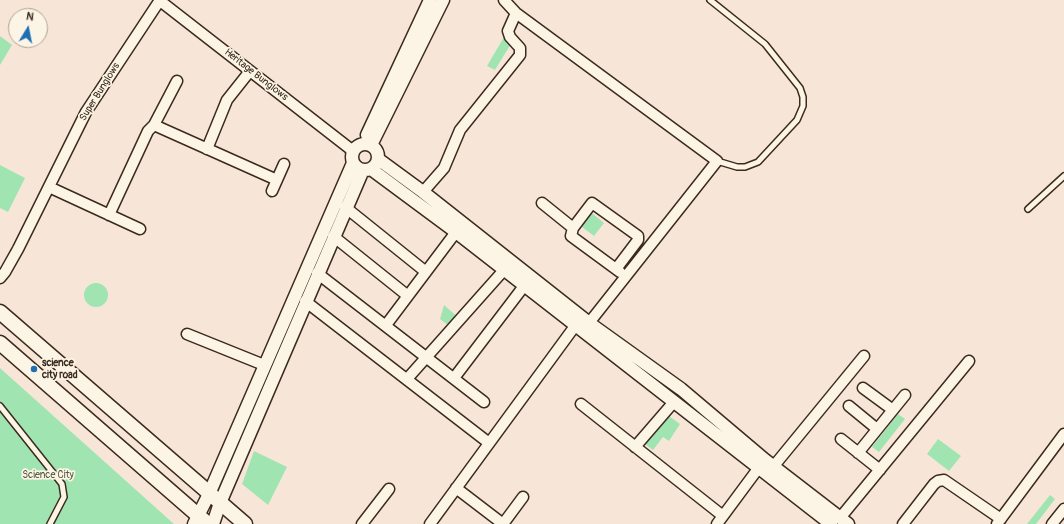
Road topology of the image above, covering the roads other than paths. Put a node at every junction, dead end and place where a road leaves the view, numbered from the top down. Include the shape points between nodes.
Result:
1 (159, 0) edge
2 (430, 0) edge
3 (443, 0) edge
4 (504, 0) edge
5 (710, 0) edge
6 (516, 13) junction
7 (250, 71) junction
8 (177, 81) dead end
9 (154, 125) junction
10 (207, 149) junction
11 (364, 157) junction
12 (717, 161) junction
13 (284, 164) dead end
14 (1064, 176) edge
15 (277, 180) junction
16 (49, 187) junction
17 (272, 191) dead end
18 (423, 192) junction
19 (593, 195) dead end
20 (542, 203) dead end
21 (345, 207) junction
22 (1028, 209) dead end
23 (108, 214) junction
24 (573, 228) junction
25 (140, 229) dead end
26 (456, 232) junction
27 (333, 236) junction
28 (652, 243) junction
29 (616, 269) junction
30 (504, 270) junction
31 (426, 272) junction
32 (317, 273) junction
33 (626, 276) junction
34 (0, 278) edge
35 (524, 286) junction
36 (408, 296) junction
37 (305, 301) junction
38 (0, 312) edge
39 (386, 325) junction
40 (582, 327) junction
41 (187, 334) dead end
42 (0, 343) edge
43 (864, 356) dead end
44 (427, 357) junction
45 (969, 361) dead end
46 (264, 365) junction
47 (454, 378) junction
48 (407, 380) junction
49 (863, 388) dead end
50 (905, 395) dead end
51 (484, 402) dead end
52 (673, 403) junction
53 (581, 404) dead end
54 (0, 406) edge
55 (849, 406) dead end
56 (893, 410) junction
57 (877, 429) junction
58 (1064, 434) edge
59 (841, 439) dead end
60 (489, 443) junction
61 (635, 447) junction
62 (858, 453) junction
63 (765, 465) junction
64 (880, 470) junction
65 (456, 488) junction
66 (389, 489) dead end
67 (523, 497) dead end
68 (214, 499) junction
69 (1064, 509) edge
70 (196, 519) edge
71 (720, 520) edge
72 (999, 521) edge
73 (840, 522) edge
74 (50, 524) edge
75 (208, 524) edge
76 (213, 524) edge
77 (245, 524) edge
78 (362, 524) edge
79 (430, 524) edge
80 (503, 524) edge
81 (903, 524) edge
82 (1052, 524) edge

1 - 7 street, Heritage Bunglows
1 - 16 street, Super Bunglows via 86,112
2 - 11 street
3 - 11 street
4 - 6 street
5 - 12 lane via 765,44 800,88 803,97 803,106 797,120 758,162 745,167
6 - 12 street
6 - 18 street via 508,30 510,37 520,48 520,55 460,130 444,168
7 - 10 street via 229,97
7 - 11 street, Heritage Bunglows
8 - 9 street
9 - 10 street
9 - 23 street via 148,131
10 - 15 street
11 - 18 street
11 - 21 street
11 - 26 street
11 - 46 street
12 - 28 street
13 - 15 street
14 - 22 lane
15 - 17 street
16 - 23 street
16 - 34 street, Super Bunglows via 18,249
18 - 40 street
19 - 28 street
20 - 24 street
21 - 27 street
21 - 31 street
23 - 25 street
24 - 29 street via 571,236
24 - 29 street via 592,203 638,236 638,240
26 - 30 street
26 - 31 street
27 - 32 street
27 - 36 street
28 - 33 street
29 - 33 street
30 - 35 street
30 - 44 street
31 - 36 street
32 - 37 street
32 - 39 street
33 - 40 street
35 - 40 street
35 - 47 street
36 - 39 street
37 - 48 street
37 - 68 street
38 - 68 main road
39 - 44 street
40 - 52 street
40 - 60 street
40 - 63 street via 681,389
41 - 46 street
42 - 70 main road
43 - 63 street
44 - 47 street
44 - 48 street
45 - 64 street
46 - 68 street
47 - 51 street
48 - 60 street
49 - 56 street
50 - 56 street
52 - 61 street
52 - 63 street
53 - 61 street
54 - 74 lane via 62,484 64,497
55 - 57 street
56 - 57 street
57 - 62 street
58 - 72 street
59 - 62 street
60 - 65 street
61 - 71 street
62 - 64 street
63 - 71 street
63 - 73 street
64 - 73 street
65 - 79 street
65 - 80 street
66 - 78 street
67 - 80 street
68 - 70 street
68 - 76 street
68 - 77 main road
69 - 82 street
70 - 75 main road
72 - 81 street via 944,480 934,484

